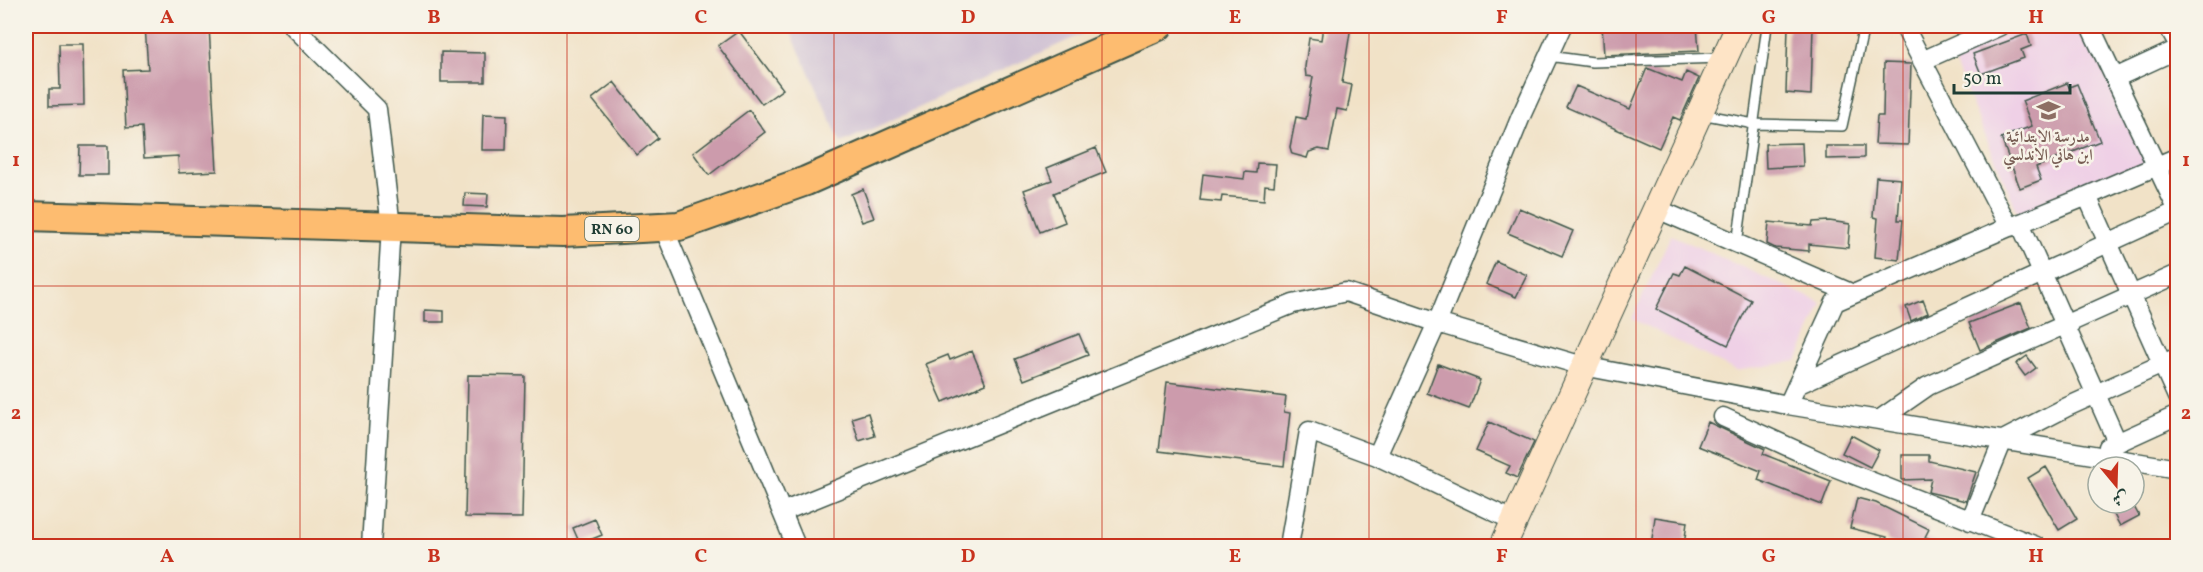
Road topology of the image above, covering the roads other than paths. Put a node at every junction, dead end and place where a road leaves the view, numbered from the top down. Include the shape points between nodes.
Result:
1 (293, 26) edge
2 (1158, 26) edge
3 (1562, 26) edge
4 (1739, 26) edge
5 (1767, 26) edge
6 (1863, 26) edge
7 (1904, 26) edge
8 (2000, 26) edge
9 (2090, 26) edge
10 (2168, 26) edge
11 (2178, 44) edge
12 (2178, 49) edge
13 (1548, 56) junction
14 (1724, 58) junction
15 (1922, 61) junction
16 (2115, 78) junction
17 (1699, 114) junction
18 (1754, 124) junction
19 (2178, 157) edge
20 (2156, 166) junction
21 (2087, 196) junction
22 (1655, 208) junction
23 (2178, 211) edge
24 (26, 216) edge
25 (2015, 225) junction
26 (663, 226) junction
27 (391, 227) junction
28 (2108, 243) junction
29 (1737, 244) junction
30 (2042, 273) junction
31 (2178, 274) edge
32 (1853, 294) junction
33 (2131, 295) junction
34 (1437, 323) junction
35 (2064, 325) junction
36 (2170, 361) edge
37 (1583, 366) junction
38 (1797, 385) junction
39 (2095, 394) junction
40 (2178, 399) edge
41 (1788, 405) junction
42 (2178, 415) edge
43 (1723, 417) dead end
44 (1879, 420) junction
45 (2003, 440) junction
46 (2117, 442) junction
47 (2091, 454) junction
48 (1377, 456) junction
49 (2178, 469) edge
50 (782, 512) junction
51 (1514, 520) junction
52 (1970, 521) junction
53 (371, 546) edge
54 (796, 546) edge
55 (1289, 546) edge
56 (1503, 546) edge
57 (2036, 546) edge

1 - 27 street via 378,109
2 - 26 main road, RN 60 via 806,181 679,226
3 - 13 street
4 - 14 main road
5 - 18 lane
6 - 18 lane via 1842,126
7 - 15 street
8 - 15 street
9 - 16 street
10 - 11 street
12 - 16 street
13 - 14 lane via 1593,62
13 - 34 street
14 - 17 main road
15 - 25 street
16 - 20 street
17 - 18 lane
17 - 22 main road
18 - 29 lane
19 - 20 street
20 - 21 street
20 - 23 street
21 - 25 street
21 - 28 street
22 - 29 street
22 - 37 main road
23 - 28 street
24 - 27 main road, RN 60
25 - 30 street
25 - 32 street
26 - 27 main road, RN 60 via 563,232
26 - 50 street
27 - 53 street
28 - 30 street
28 - 33 street
29 - 32 street
30 - 35 street
30 - 38 street
31 - 33 street
32 - 38 street via 1835,302
33 - 35 street
33 - 36 street
34 - 37 street
34 - 48 street
34 - 50 street via 1346,292 1293,304
35 - 39 street
35 - 44 street via 1928,386
36 - 39 street
36 - 40 street
37 - 41 street
37 - 51 main road
38 - 41 street
39 - 45 street
39 - 46 street
41 - 44 street
42 - 46 street
43 - 52 street via 1824,463
44 - 45 street
45 - 47 street
45 - 52 street
46 - 47 street
47 - 49 street
48 - 51 street
48 - 55 street via 1309,431
50 - 54 street
51 - 56 main road
52 - 57 street

